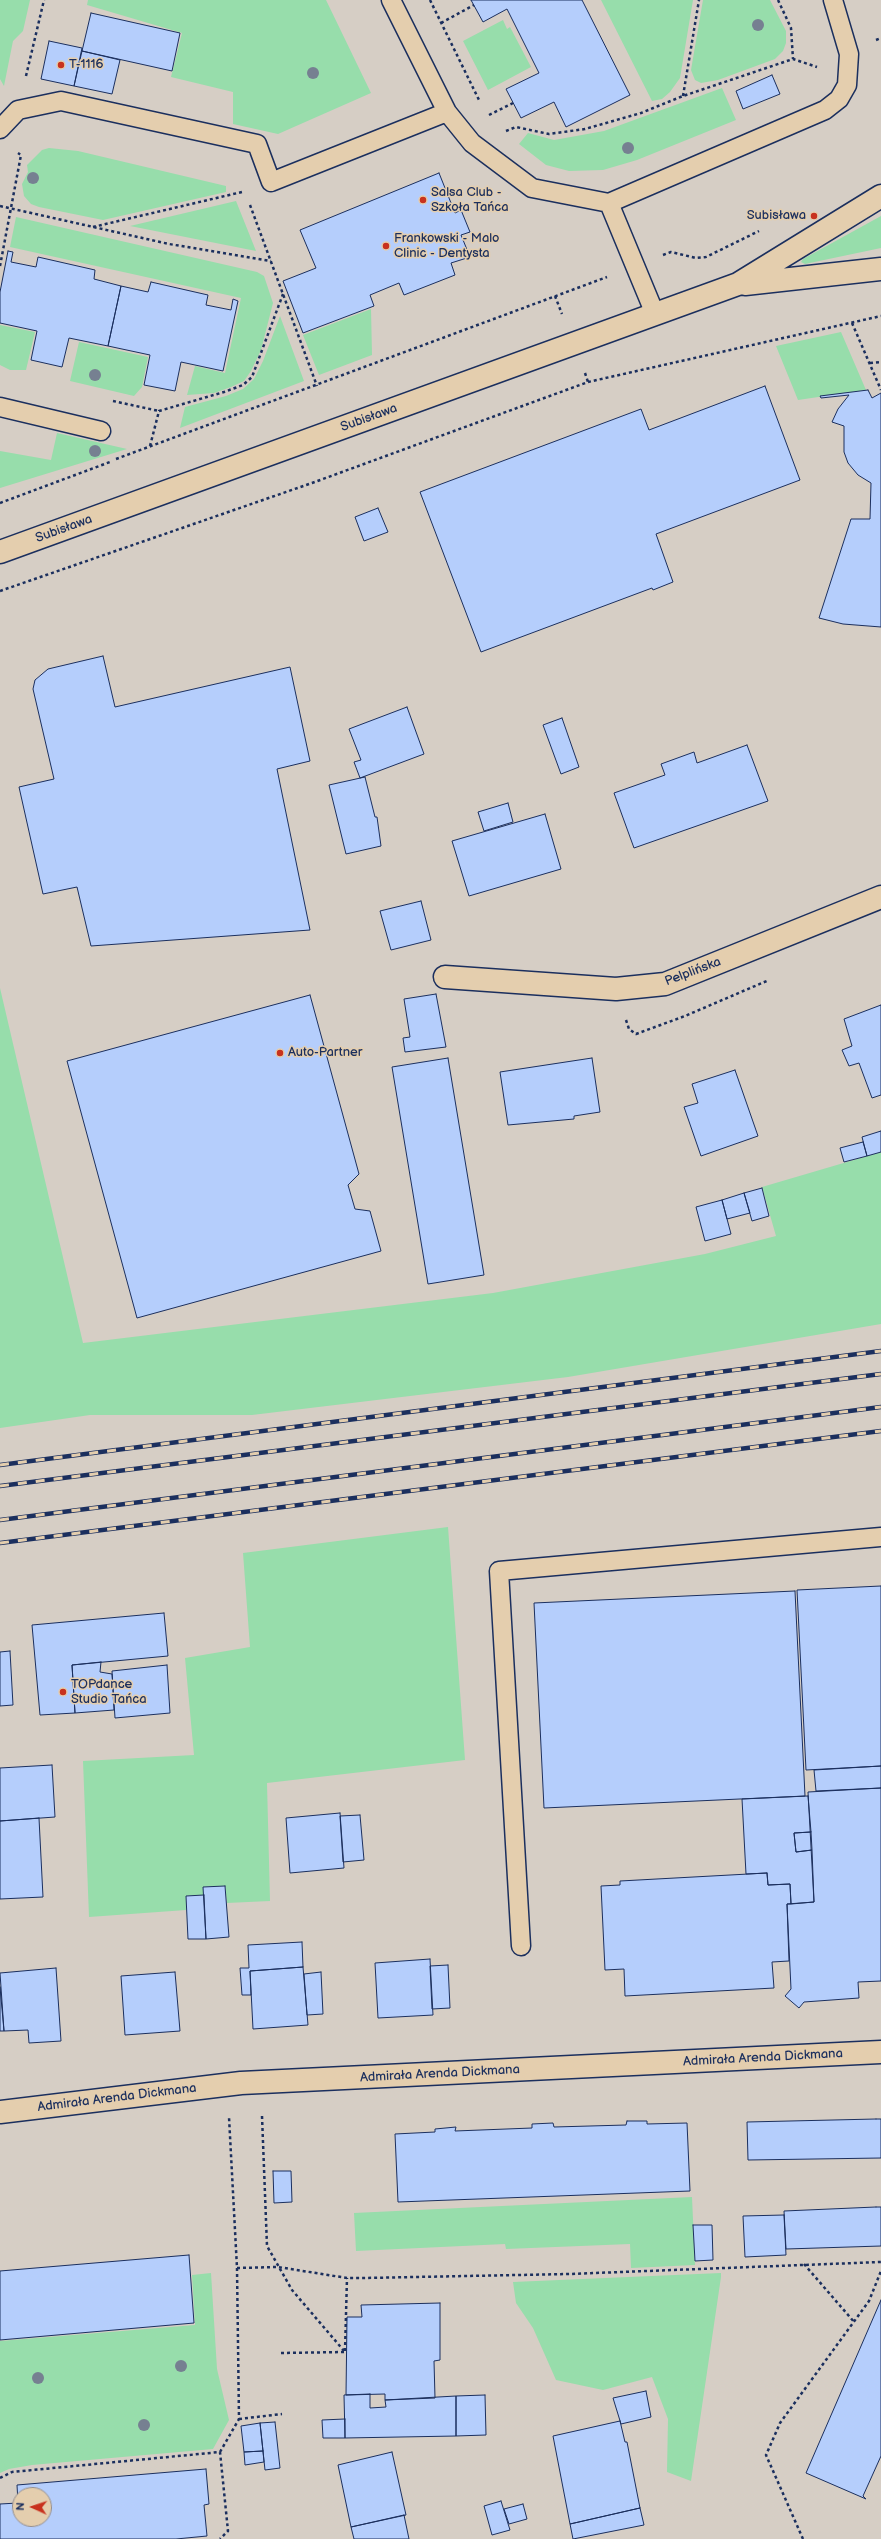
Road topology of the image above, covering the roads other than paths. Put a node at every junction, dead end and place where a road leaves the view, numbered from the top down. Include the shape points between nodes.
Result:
1 (391, 0) edge
2 (833, 0) edge
3 (447, 112) junction
4 (0, 129) edge
5 (881, 196) edge
6 (609, 203) junction
7 (881, 268) edge
8 (738, 284) junction
9 (655, 314) junction
10 (0, 407) edge
11 (101, 431) dead end
12 (0, 552) edge
13 (881, 897) edge
14 (445, 977) dead end
15 (881, 1537) edge
16 (521, 1946) dead end
17 (881, 2052) edge
18 (0, 2112) edge

1 - 3 lane
2 - 6 lane via 849,54 847,85 839,99 825,110
3 - 4 lane via 271,182 257,144 61,101 18,110
3 - 6 lane via 472,143 532,188
5 - 8 street, Subisława
6 - 9 lane
7 - 8 street, Subisława
8 - 9 street, Subisława
9 - 12 street, Subisława
10 - 11 lane
13 - 14 street, Pelplińska via 665,984 616,989
15 - 16 lane via 499,1571
17 - 18 street, Admirała Arenda Dickmana via 241,2083

